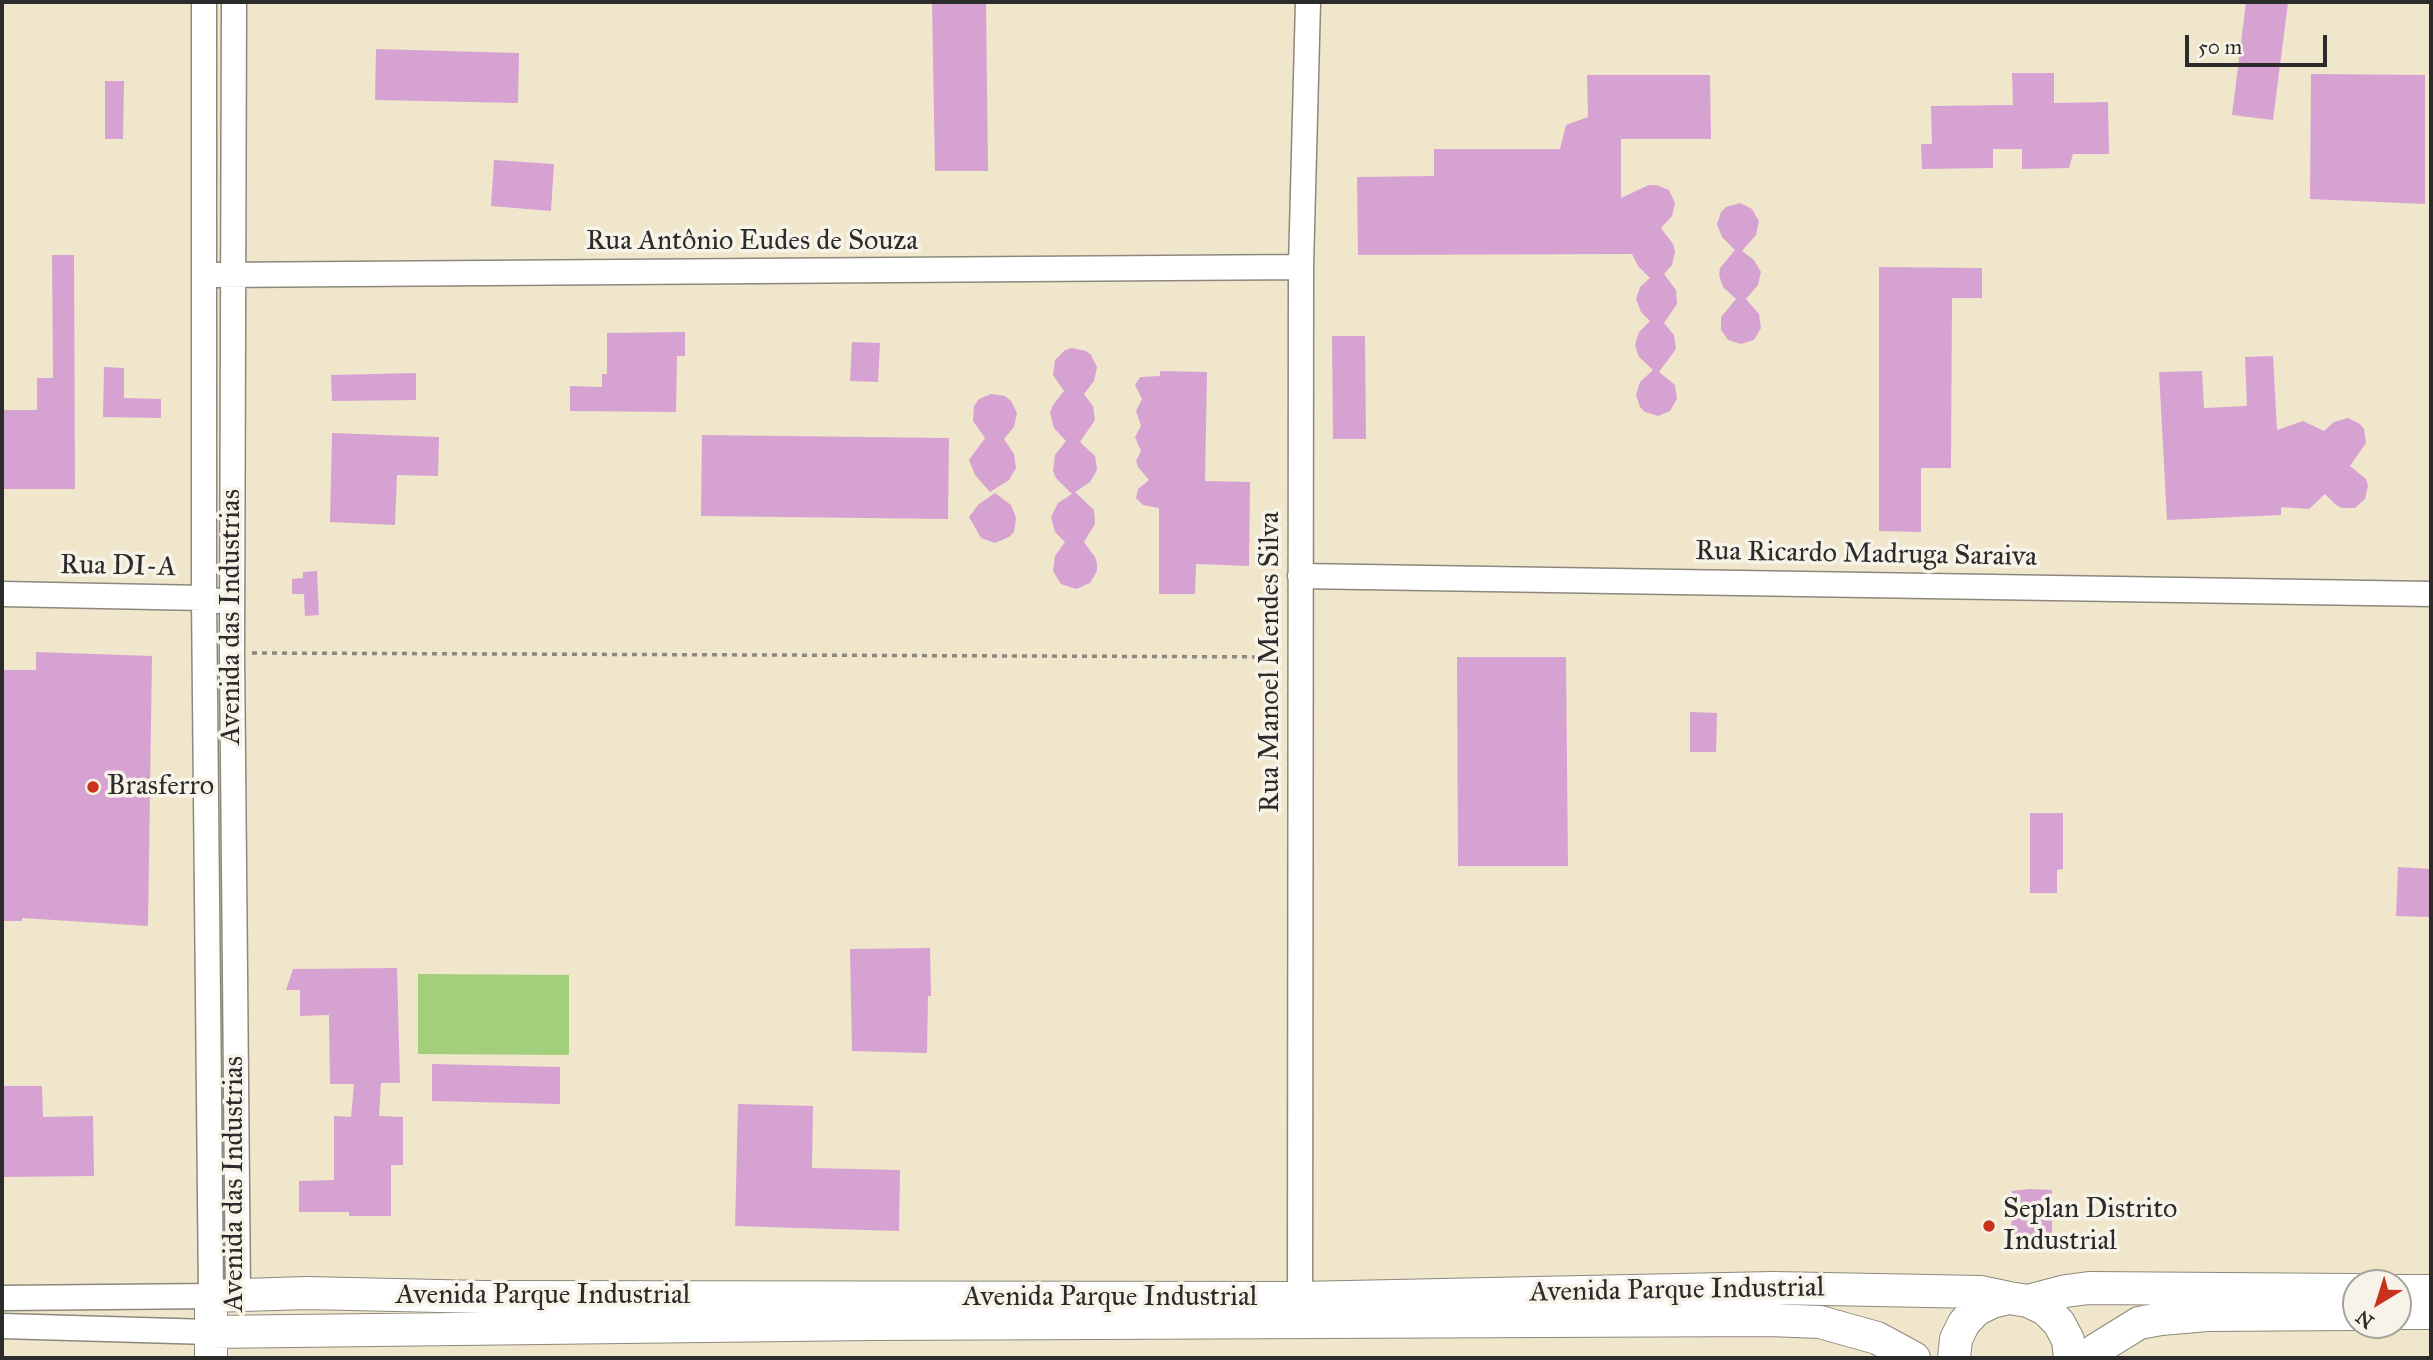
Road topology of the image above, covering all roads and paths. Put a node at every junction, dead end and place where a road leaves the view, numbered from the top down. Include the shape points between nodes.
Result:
1 (204, 2) edge
2 (234, 2) edge
3 (1308, 2) edge
4 (1301, 267) junction
5 (204, 275) junction
6 (232, 275) junction
7 (1300, 576) junction
8 (2, 594) edge
9 (2431, 594) edge
10 (204, 598) junction
11 (232, 603) junction
12 (232, 653) junction
13 (1300, 657) junction
14 (207, 940) junction
15 (234, 945) junction
16 (1692, 1289) junction
17 (2342, 1290) edge
18 (2412, 1290) edge
19 (2431, 1290) edge
20 (224, 1296) junction
21 (2, 1298) edge
22 (2019, 1300) junction
23 (1300, 1310) junction
24 (616, 1312) junction
25 (2412, 1313) edge
26 (2431, 1313) edge
27 (2342, 1314) edge
28 (1693, 1320) junction
29 (2, 1326) edge
30 (223, 1345) edge
31 (1914, 1358) edge
32 (1954, 1358) edge
33 (2070, 1358) edge
34 (2087, 1358) edge

1 - 5 street, Avenida das Industrias
2 - 6 street, Avenida das Industrias
3 - 4 street, Rua Manoel Mendes Silva
4 - 6 street, Rua Antônio Eudes de Souza
4 - 7 street, Rua Manoel Mendes Silva
5 - 6 street, Rua Antônio Eudes de Souza
5 - 10 street, Avenida das Industrias
6 - 11 street, Avenida das Industrias
7 - 9 street, Rua Ricardo Madruga Saraiva
7 - 13 street, Rua Manoel Mendes Silva
8 - 10 street, Rua DI-A
10 - 11 street, Rua DI-A
10 - 14 street, Avenida das Industrias
11 - 12 street, Avenida das Industrias
12 - 13 path
12 - 15 street, Avenida das Industrias
13 - 23 street, Rua Manoel Mendes Silva
14 - 15 street
14 - 20 street, Avenida das Industrias
15 - 20 street, Avenida das Industrias
16 - 22 main road, Avenida Parque Industrial via 1980,1292
16 - 23 main road, Avenida Parque Industrial
16 - 28 main road
17 - 22 main road, Avenida Parque Industrial via 2089,1288
18 - 19 main road
20 - 21 street
20 - 24 main road, Avenida Parque Industrial via 307,1293
20 - 30 main road, Avenida das Industrias
22 - 32 main road via 1992,1302 1976,1310 1956,1339
22 - 33 main road via 2045,1309 2059,1323
23 - 24 main road, Avenida Parque Industrial
23 - 28 main road, Avenida Parque Industrial
24 - 30 main road, Avenida Parque Industrial
25 - 26 main road
27 - 34 main road via 2161,1319 2139,1323
28 - 31 main road, Avenida Parque Industrial via 1820,1322 1877,1338
29 - 30 street

